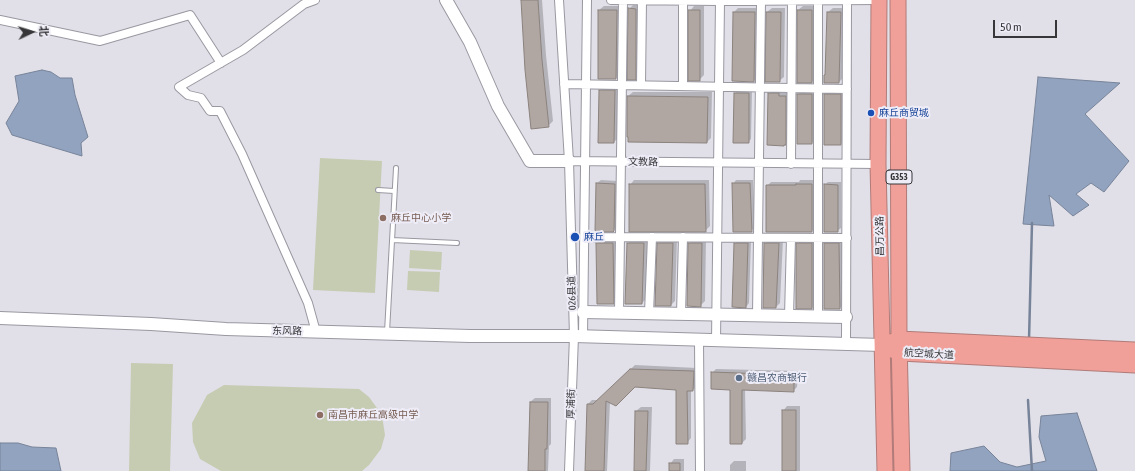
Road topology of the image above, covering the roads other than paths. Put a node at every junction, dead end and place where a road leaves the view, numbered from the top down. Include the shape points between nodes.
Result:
1 (315, 0) edge
2 (446, 0) edge
3 (559, 0) edge
4 (587, 0) edge
5 (611, 0) edge
6 (623, 0) edge
7 (642, 0) edge
8 (847, 0) edge
9 (866, 0) edge
10 (879, 0) edge
11 (898, 0) edge
12 (683, 1) edge
13 (720, 1) junction
14 (761, 1) junction
15 (792, 1) edge
16 (818, 1) edge
17 (0, 20) edge
18 (221, 63) junction
19 (564, 84) junction
20 (586, 84) junction
21 (622, 85) junction
22 (641, 85) junction
23 (683, 86) junction
24 (719, 87) junction
25 (760, 87) junction
26 (791, 88) junction
27 (818, 88) junction
28 (846, 89) junction
29 (569, 161) junction
30 (586, 162) junction
31 (621, 162) junction
32 (719, 163) junction
33 (759, 164) junction
34 (791, 164) junction
35 (818, 164) junction
36 (846, 164) junction
37 (878, 164) junction
38 (396, 168) dead end
39 (378, 190) dead end
40 (394, 191) junction
41 (584, 237) junction
42 (620, 237) junction
43 (652, 237) junction
44 (683, 237) junction
45 (718, 237) junction
46 (758, 237) junction
47 (791, 238) junction
48 (818, 238) junction
49 (846, 238) junction
50 (392, 240) junction
51 (457, 243) dead end
52 (583, 312) junction
53 (619, 313) junction
54 (649, 313) junction
55 (681, 314) junction
56 (717, 314) junction
57 (757, 315) junction
58 (789, 316) junction
59 (818, 316) junction
60 (846, 317) junction
61 (0, 318) edge
62 (316, 332) junction
63 (387, 333) junction
64 (578, 337) junction
65 (699, 341) junction
66 (716, 341) junction
67 (846, 344) junction
68 (882, 345) junction
69 (899, 346) junction
70 (1135, 350) edge
71 (1135, 365) edge
72 (568, 471) edge
73 (700, 471) edge
74 (884, 471) edge
75 (902, 471) edge

1 - 18 street via 304,4 243,50
2 - 29 main road via 470,42 498,106 530,161
3 - 19 street
4 - 20 street
5 - 6 street
6 - 7 street
6 - 21 street
7 - 12 street
7 - 22 street
8 - 9 street
8 - 16 street
8 - 28 street
9 - 10 street
10 - 37 highway, 昌万公路 / G353
11 - 69 highway, 昌万公路 / G353
12 - 13 street
12 - 23 street
13 - 14 street
13 - 24 street
14 - 15 street
14 - 25 street
15 - 16 street
15 - 26 street
16 - 27 street
17 - 18 street via 100,41 190,15
18 - 62 street via 179,87 188,95 201,98 210,111 220,111 242,154 305,296
19 - 20 street
19 - 29 street
20 - 21 street
20 - 30 street
21 - 22 street
21 - 31 street
22 - 23 street
23 - 24 street
24 - 25 street
24 - 32 street
25 - 26 street
25 - 33 street
26 - 27 street
26 - 34 street
27 - 28 street
27 - 35 street
28 - 36 street
29 - 30 street, 文教路
29 - 64 street, 026县道
30 - 31 street, 文教路
30 - 41 street
31 - 32 street, 文教路
31 - 42 street
32 - 33 street, 文教路
32 - 45 street
33 - 34 street, 文教路
33 - 46 street
34 - 35 street, 文教路
35 - 36 street, 文教路
35 - 48 street
36 - 37 street, 文教路
36 - 49 street
37 - 68 highway, 昌万公路 / G353
38 - 40 lane
39 - 40 lane
40 - 50 lane
41 - 42 street
41 - 52 street
42 - 43 street
42 - 53 street
43 - 44 street
43 - 54 street
44 - 45 street
44 - 55 street
45 - 46 street
45 - 56 street
46 - 47 street
46 - 57 street
47 - 48 street
47 - 58 street
48 - 49 street
48 - 59 street
49 - 60 street
50 - 51 lane
50 - 63 lane
52 - 53 main road
52 - 64 street
53 - 54 main road
54 - 55 main road
55 - 56 main road
56 - 57 main road
56 - 66 street
57 - 58 main road
58 - 59 main road
59 - 60 main road
60 - 67 street
61 - 62 main road, 东风路
62 - 63 main road, 东风路
63 - 64 main road, 东风路
64 - 65 main road
64 - 72 street, 厚浦街
65 - 66 main road
65 - 73 street
66 - 67 main road
67 - 68 main road
68 - 69 highway, 航空城大道
68 - 74 highway, 昌万公路 / G353
69 - 70 highway, 航空城大道
69 - 71 highway, 航空城大道
69 - 75 highway, 昌万公路 / G353

